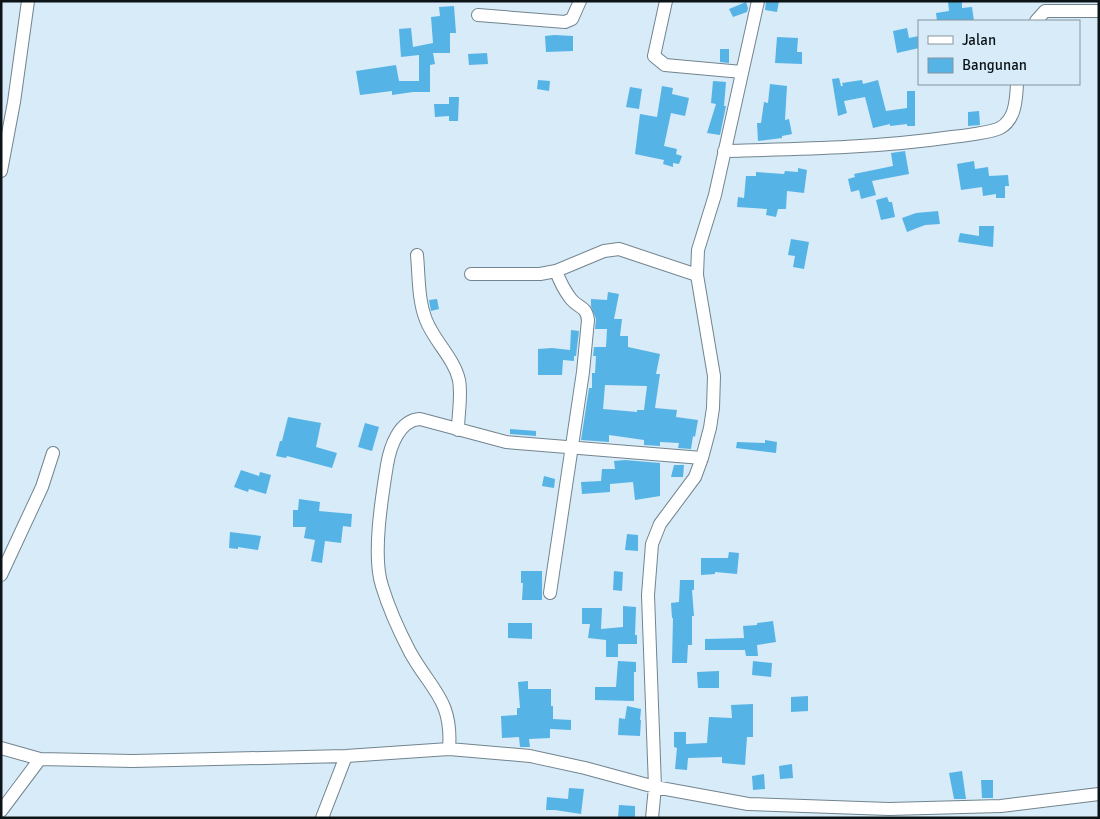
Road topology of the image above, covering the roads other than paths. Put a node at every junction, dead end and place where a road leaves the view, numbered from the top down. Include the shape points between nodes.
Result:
1 (28, 1) edge
2 (580, 1) edge
3 (666, 1) edge
4 (758, 1) edge
5 (1042, 6) edge
6 (1099, 11) edge
7 (478, 15) dead end
8 (1036, 20) edge
9 (742, 72) junction
10 (1017, 85) edge
11 (724, 151) junction
12 (1, 171) edge
13 (417, 255) dead end
14 (556, 271) junction
15 (471, 274) dead end
16 (697, 275) junction
17 (458, 430) junction
18 (571, 448) junction
19 (53, 453) dead end
20 (702, 458) junction
21 (1, 575) edge
22 (550, 593) dead end
23 (1, 748) edge
24 (449, 748) junction
25 (346, 756) junction
26 (40, 759) junction
27 (655, 787) junction
28 (1099, 794) edge
29 (1, 810) edge
30 (322, 818) edge
31 (652, 818) edge

1 - 12 street
2 - 7 street via 572,19 565,22
3 - 9 street via 654,56 659,62
4 - 9 street
5 - 6 street
5 - 8 street
9 - 11 street
10 - 11 street via 1012,117 1000,128 916,142
11 - 16 street via 698,250
13 - 17 street via 422,308 431,331 459,379
14 - 15 street
14 - 16 street via 604,251 620,249
14 - 18 street via 562,287 573,302 584,308 588,320
16 - 20 street via 714,376 713,408
17 - 18 street via 506,442
17 - 24 street via 420,419 406,424 399,432 389,456 381,499 378,557 381,584 398,628 446,711
18 - 20 street
18 - 22 street
19 - 21 street via 42,487
20 - 27 street via 695,477 660,524 652,544 648,596
23 - 26 street
24 - 25 street
24 - 27 street via 530,756
25 - 26 street
25 - 30 street
26 - 29 street
27 - 28 street via 748,804 889,809 1001,806
27 - 31 street

